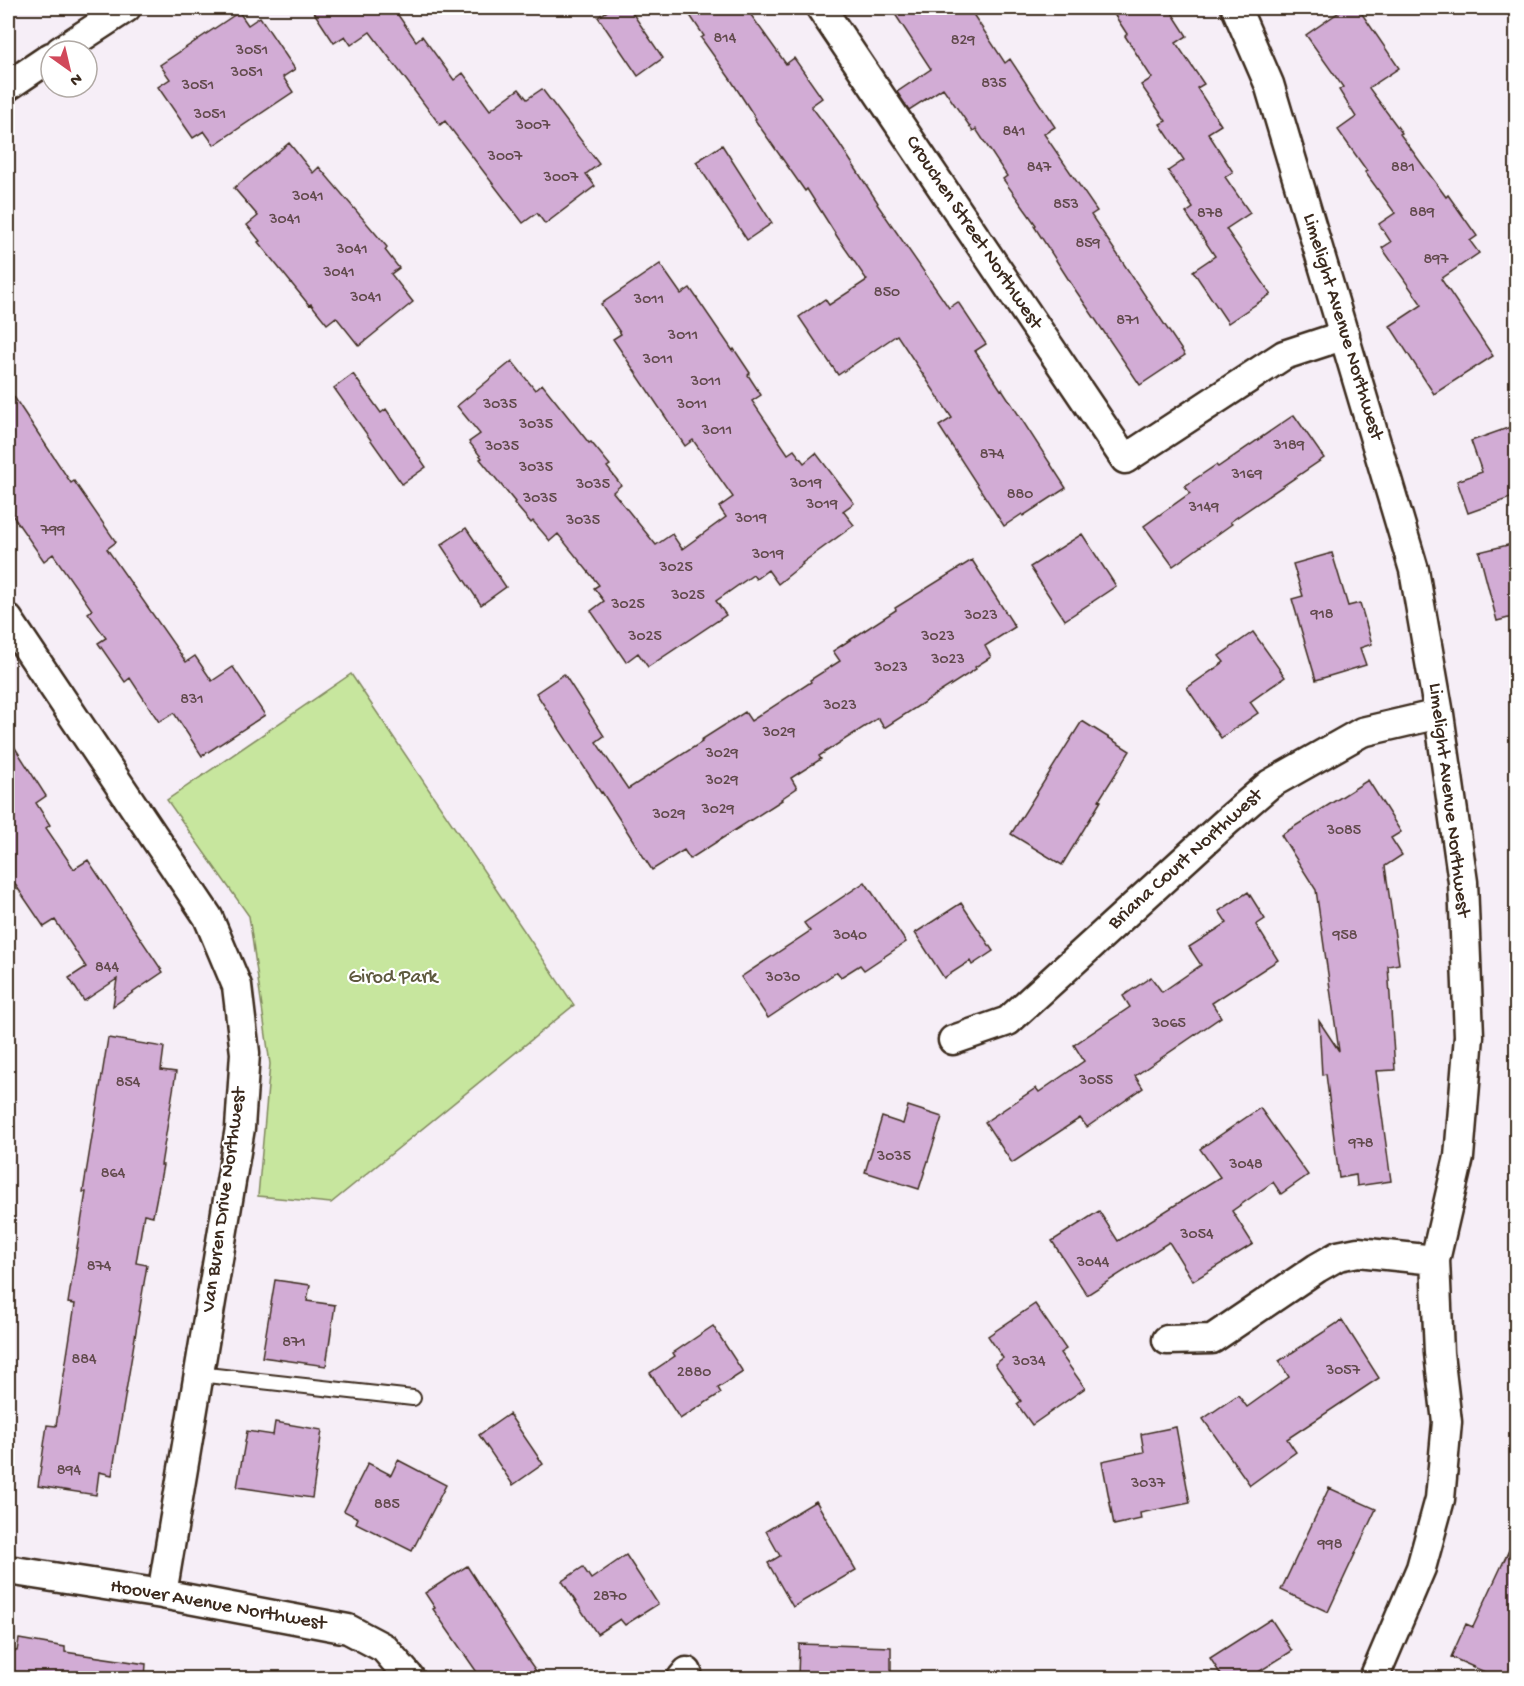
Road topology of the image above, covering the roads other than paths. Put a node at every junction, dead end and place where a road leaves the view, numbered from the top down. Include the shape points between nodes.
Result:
1 (126, 8) edge
2 (821, 8) edge
3 (1236, 8) edge
4 (78, 39) edge
5 (39, 65) edge
6 (8, 86) edge
7 (1345, 335) junction
8 (8, 619) edge
9 (1439, 714) junction
10 (953, 1040) dead end
11 (1435, 1260) junction
12 (1167, 1340) dead end
13 (198, 1374) junction
14 (413, 1398) dead end
15 (8, 1570) edge
16 (162, 1594) junction
17 (410, 1678) edge
18 (1374, 1678) edge

1 - 4 street
2 - 7 street, Crouchen Street Northwest via 1125,459 1284,356
3 - 7 street, Limelight Avenue Northwest via 1269,84
5 - 6 street
7 - 9 street, Limelight Avenue Northwest via 1414,570
8 - 13 street, Van Buren Drive Northwest via 208,916 237,986 245,1053 240,1128
9 - 10 street, Briana Court Northwest via 1362,732 1270,784 1008,1021
9 - 11 street, Limelight Avenue Northwest via 1463,882 1469,1036 1459,1157
11 - 12 street via 1358,1252 1338,1256 1212,1339
11 - 18 street, Limelight Avenue Northwest via 1447,1422 1440,1499 1420,1568
13 - 14 lane
13 - 16 street, Van Buren Drive Northwest
15 - 16 street, Hoover Avenue Northwest
16 - 17 street, Hoover Avenue Northwest via 348,1629 384,1648

